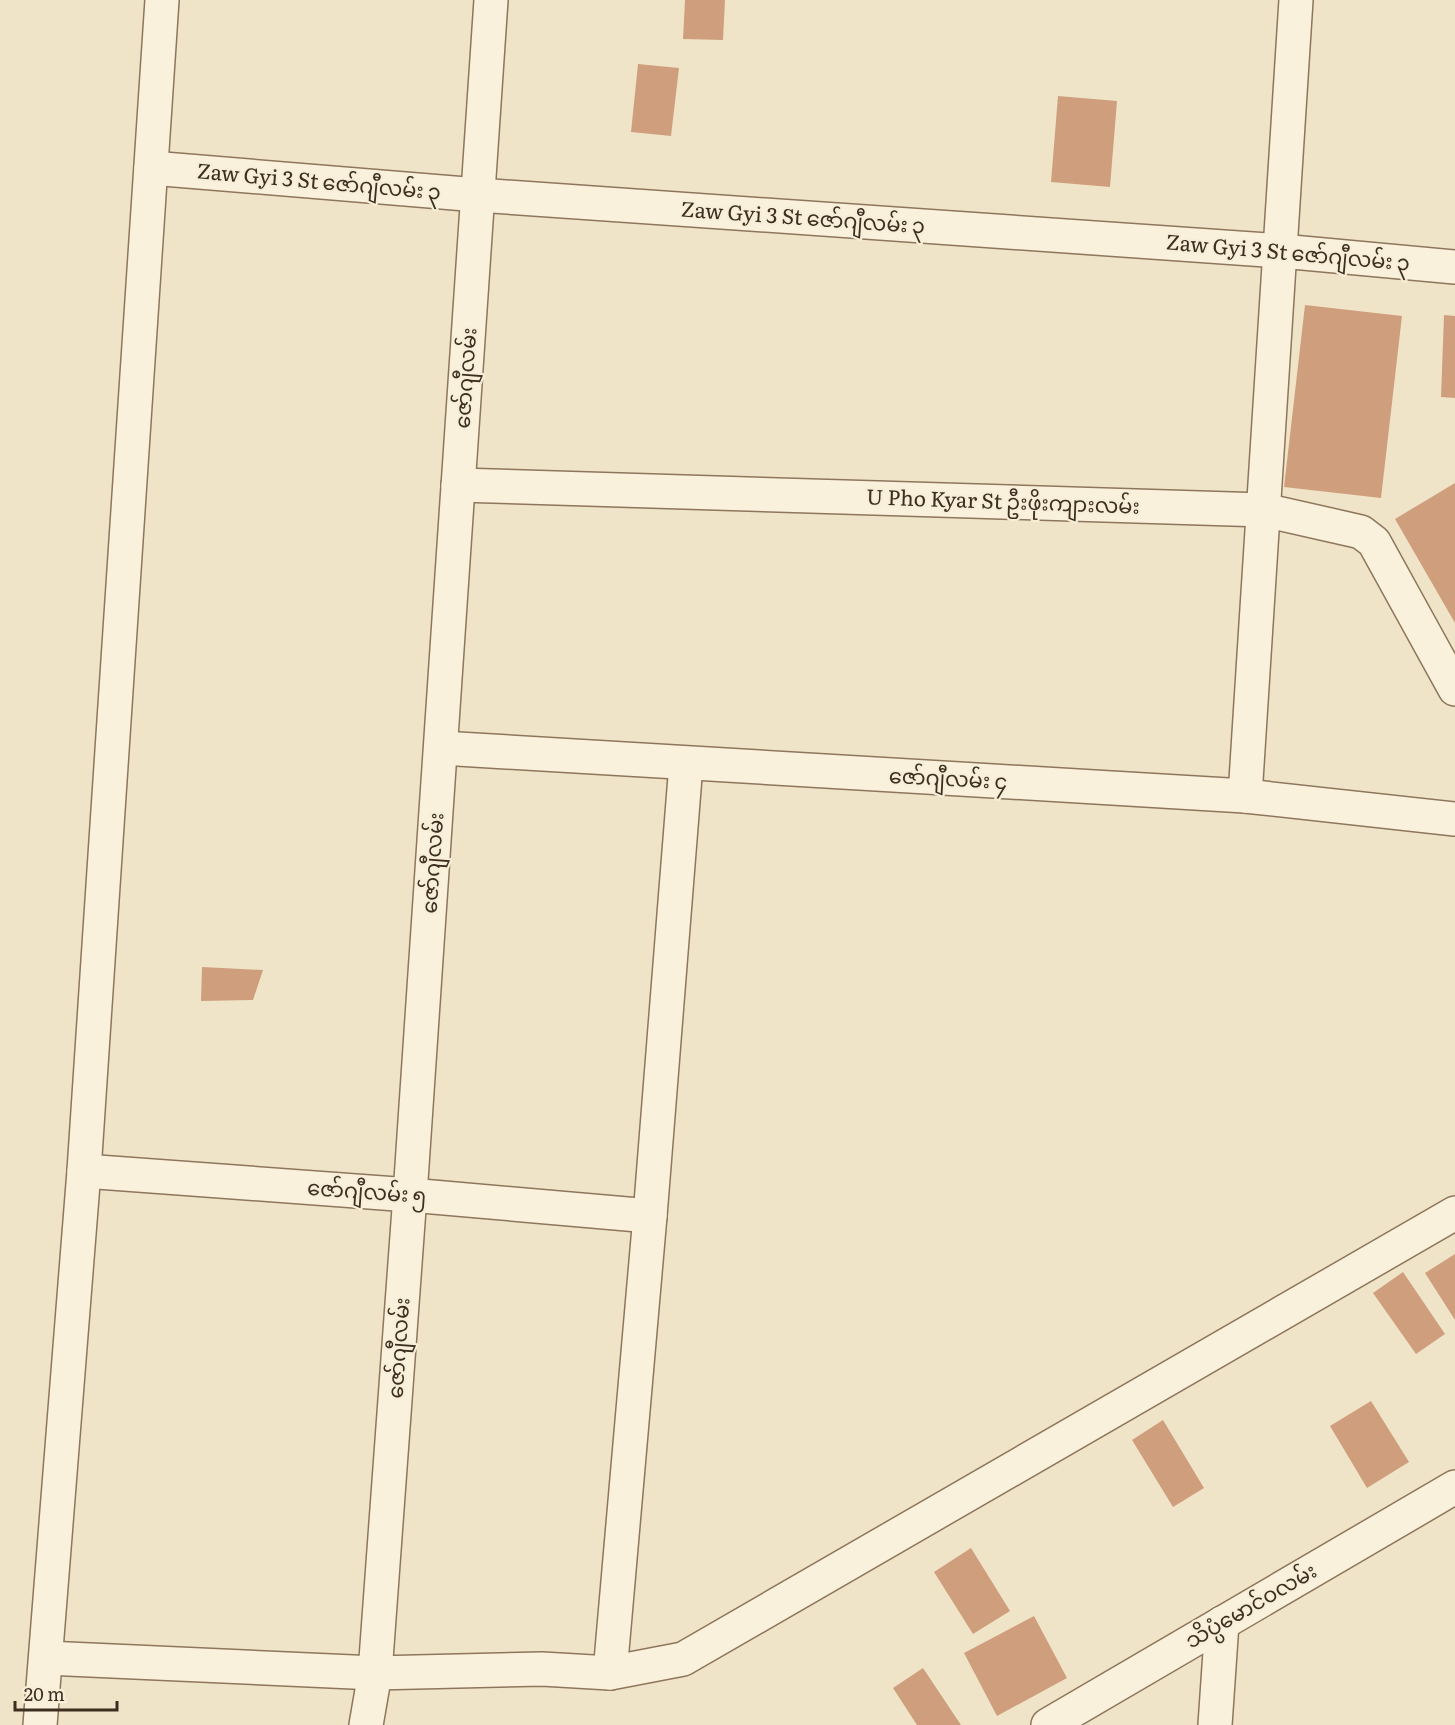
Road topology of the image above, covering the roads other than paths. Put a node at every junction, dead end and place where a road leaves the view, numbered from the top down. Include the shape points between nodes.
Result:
1 (162, 0) edge
2 (491, 0) edge
3 (1296, 0) edge
4 (152, 168) junction
5 (478, 195) junction
6 (1281, 251) junction
7 (1455, 267) edge
8 (458, 485) junction
9 (1264, 510) junction
10 (1455, 689) edge
11 (441, 748) junction
12 (686, 764) junction
13 (1245, 796) junction
14 (1455, 819) edge
15 (84, 1171) junction
16 (410, 1195) junction
17 (1455, 1213) edge
18 (650, 1216) junction
19 (1455, 1487) edge
20 (1222, 1623) junction
21 (46, 1658) junction
22 (375, 1673) junction
23 (610, 1673) junction
24 (40, 1725) edge
25 (366, 1725) edge
26 (1047, 1725) edge
27 (1215, 1725) edge

1 - 4 street
2 - 5 street, ဇော်ဂျီလမ်း
3 - 6 street
4 - 5 street, Zaw Gyi 3 St ဇော်ဂျီလမ်း ၃
4 - 15 street
5 - 6 street, Zaw Gyi 3 St ဇော်ဂျီလမ်း ၃
5 - 8 street, ဇော်ဂျီလမ်း
6 - 7 street, Zaw Gyi 3 St ဇော်ဂျီလမ်း ၃
6 - 9 street
8 - 9 street, U Pho Kyar St ဦးဖိုးကျားလမ်း
8 - 11 street, ဇော်ဂျီလမ်း
9 - 10 street, U Pho Kyar St ဦးဖိုးကျားလမ်း via 1361,532 1374,542
9 - 13 street
11 - 12 street, ဇော်ဂျီလမ်း ၄
11 - 16 street, ဇော်ဂျီလမ်း
12 - 13 street, ဇော်ဂျီလမ်း ၄
12 - 18 street
13 - 14 street, ဇော်ဂျီလမ်း ၄
15 - 16 street, ဇော်ဂျီလမ်း ၅
15 - 21 street
16 - 18 street, ဇော်ဂျီလမ်း ၅
16 - 22 street, ဇော်ဂျီလမ်း
17 - 23 street via 683,1659
18 - 23 street
19 - 20 street, သိပ္ပံမောင်ဝလမ်း
20 - 26 street, သိပ္ပံမောင်ဝလမ်း
20 - 27 street
21 - 22 street
21 - 24 street
22 - 23 street
22 - 25 street, ဇော်ဂျီလမ်း

